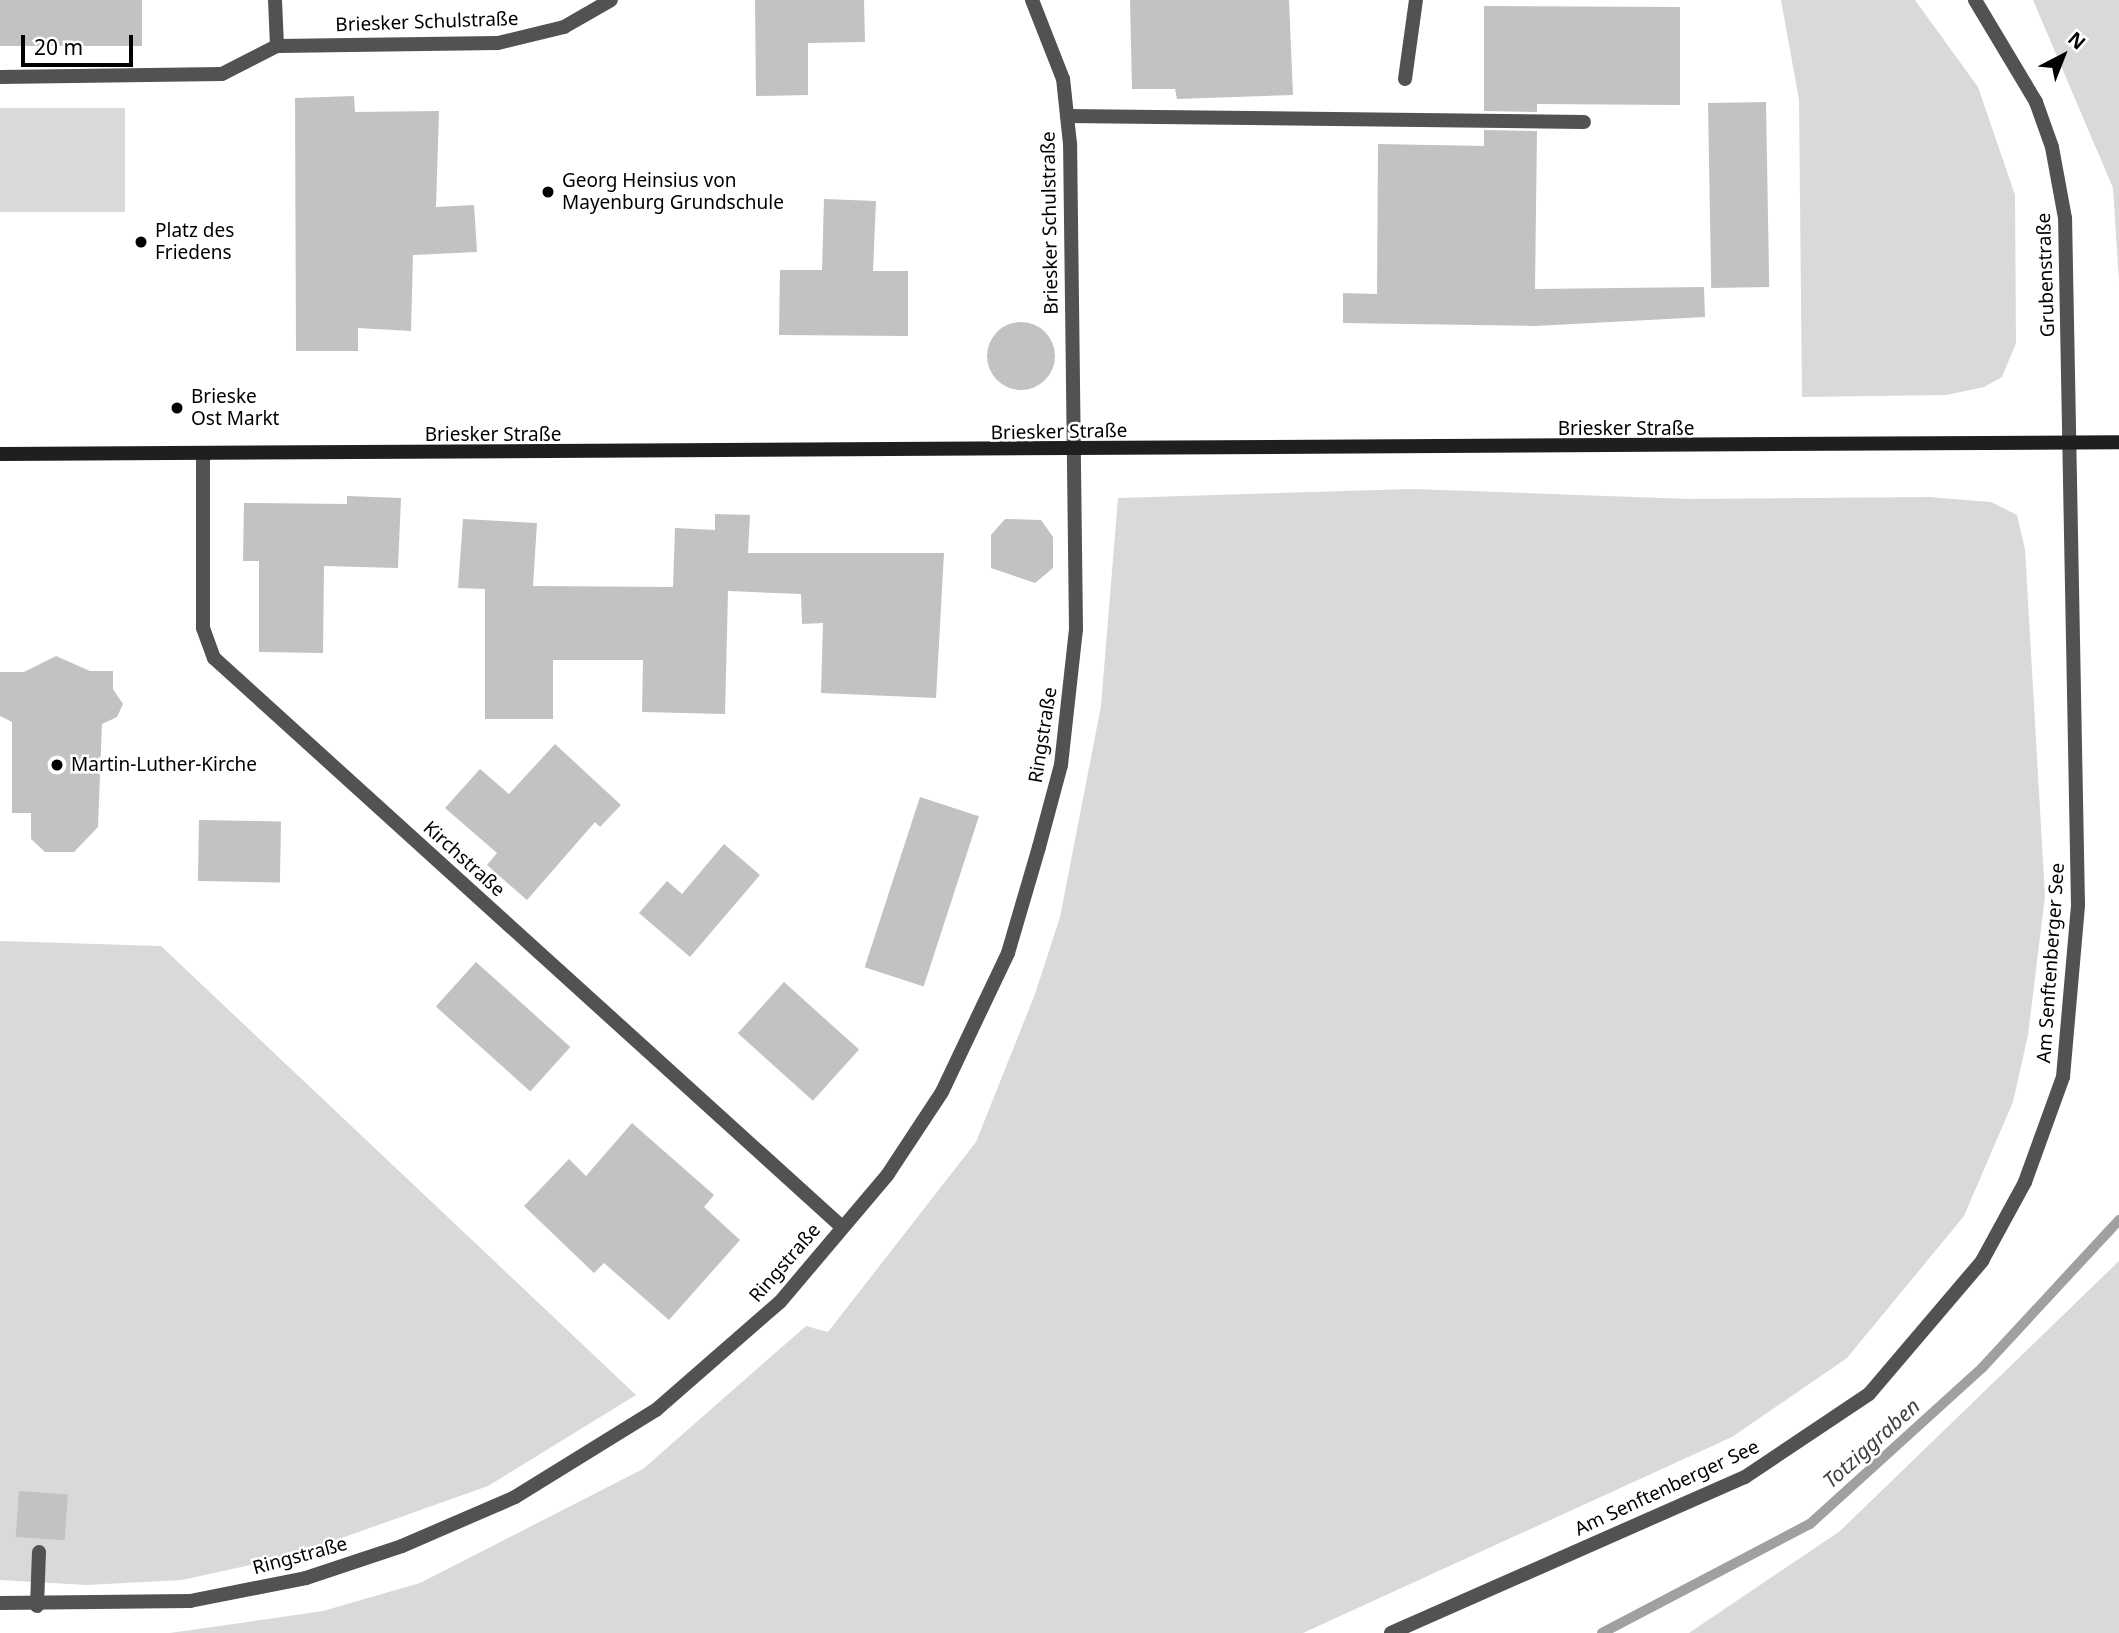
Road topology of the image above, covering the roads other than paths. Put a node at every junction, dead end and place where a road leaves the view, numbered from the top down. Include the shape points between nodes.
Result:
1 (275, 0) edge
2 (611, 0) edge
3 (1032, 0) edge
4 (1416, 0) edge
5 (1975, 0) edge
6 (277, 46) junction
7 (0, 77) edge
8 (1405, 79) dead end
9 (1067, 116) junction
10 (1584, 122) dead end
11 (2119, 442) edge
12 (2070, 443) junction
13 (1072, 451) junction
14 (0, 454) edge
15 (203, 454) junction
16 (842, 1227) junction
17 (39, 1552) dead end
18 (0, 1603) edge
19 (37, 1606) junction
20 (1391, 1633) edge

1 - 6 street
2 - 6 street, Briesker Schulstraße via 564,27 498,43
3 - 9 street, Briesker Schulstraße via 1054,42
4 - 8 street
5 - 12 street, Grubenstraße via 2016,60 2052,147 2065,218
6 - 7 street via 222,74
9 - 10 street
9 - 13 street, Briesker Schulstraße
11 - 12 main road, Briesker Straße
12 - 13 main road, Briesker Straße
12 - 20 street, Am Senftenberger See via 2078,905 2063,1077 2025,1182 1982,1261 1869,1394 1745,1477
13 - 15 main road, Briesker Straße
13 - 16 street, Ringstraße via 1076,629 1061,765 1008,953 942,1092 888,1174
14 - 15 main road, Briesker Straße
15 - 16 street, Kirchstraße via 203,628 214,657
16 - 19 street, Ringstraße via 780,1302 704,1374 609,1443 515,1497 402,1546 306,1578 190,1601
17 - 19 street
18 - 19 street, Ringstraße

